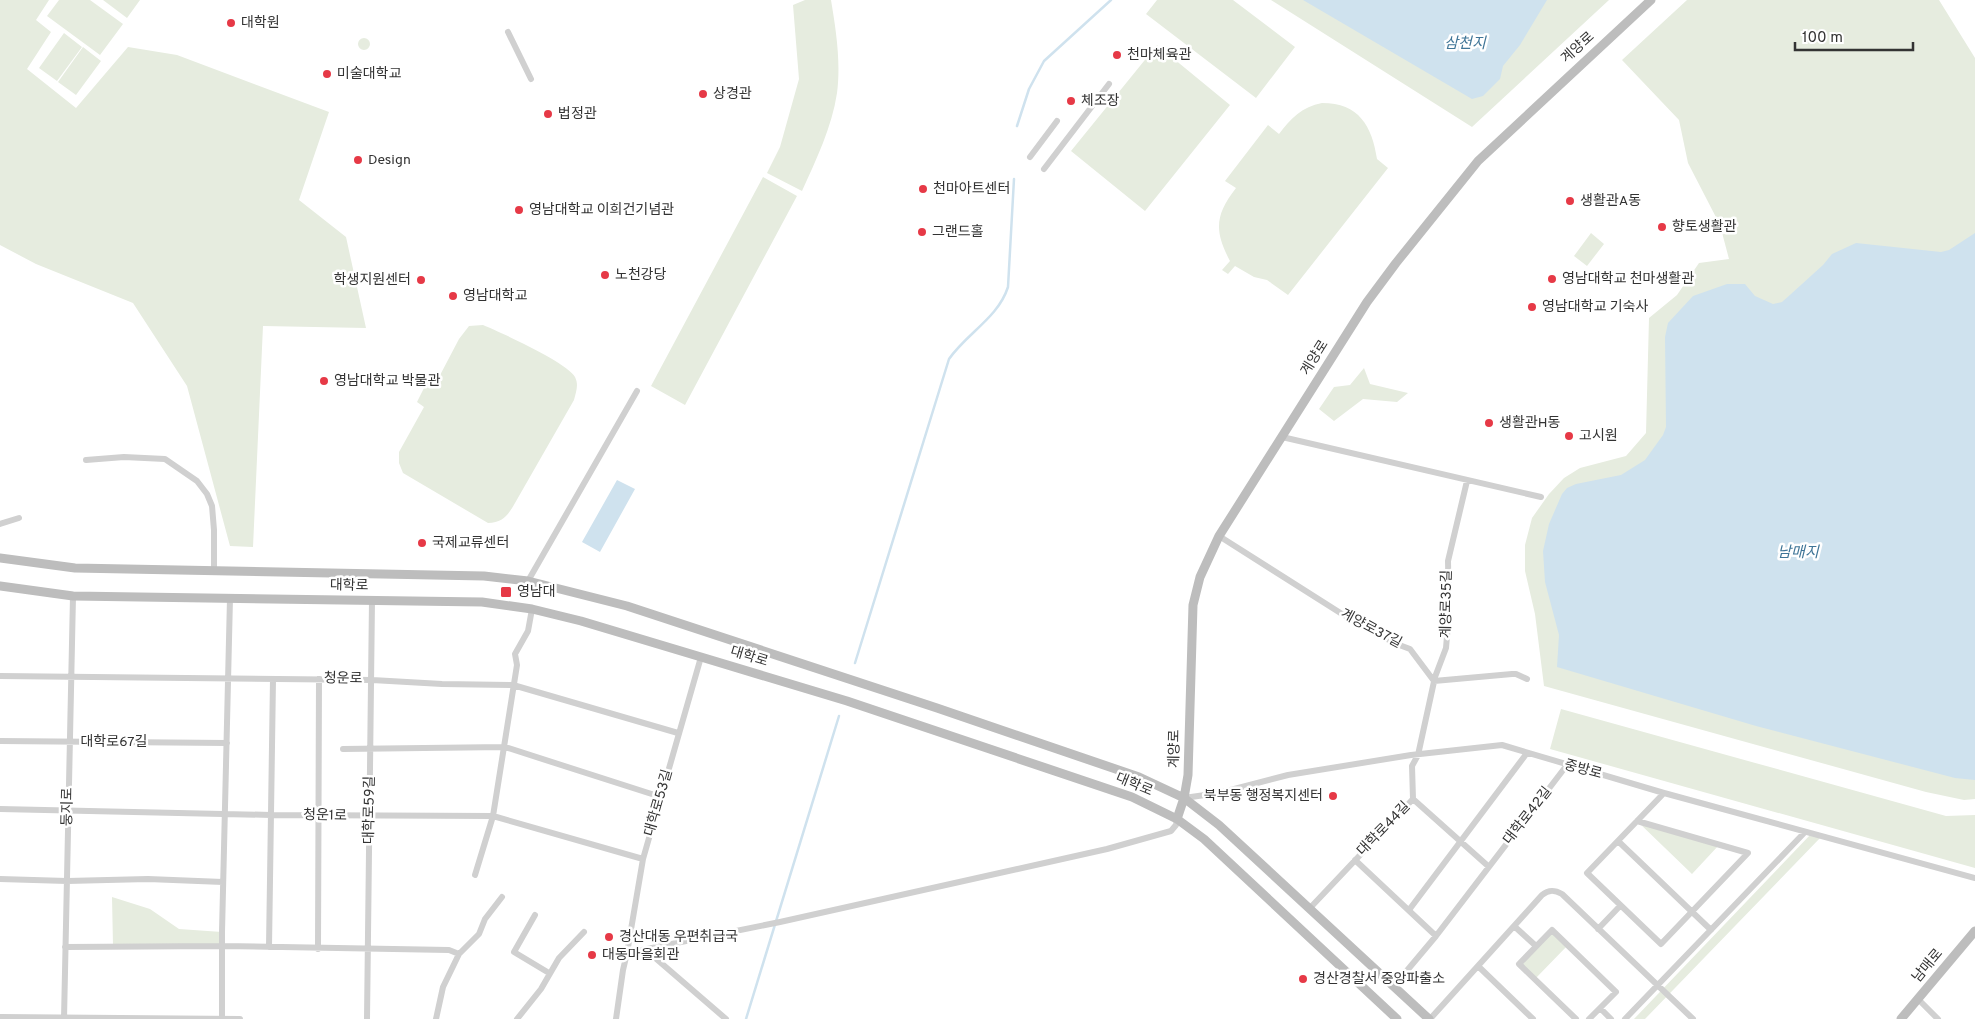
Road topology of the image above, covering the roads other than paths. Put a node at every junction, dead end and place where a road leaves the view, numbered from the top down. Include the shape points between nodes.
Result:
1 (1651, 0) edge
2 (508, 32) dead end
3 (531, 79) dead end
4 (1109, 84) dead end
5 (1056, 121) dead end
6 (1030, 157) dead end
7 (1044, 169) dead end
8 (637, 391) dead end
9 (1282, 437) junction
10 (86, 460) dead end
11 (1467, 481) junction
12 (1541, 497) dead end
13 (19, 518) dead end
14 (0, 524) edge
15 (1219, 536) junction
16 (0, 558) edge
17 (214, 570) junction
18 (528, 581) junction
19 (0, 586) edge
20 (73, 596) junction
21 (230, 598) junction
22 (372, 600) junction
23 (532, 609) junction
24 (701, 657) junction
25 (0, 676) edge
26 (72, 676) junction
27 (228, 678) junction
28 (273, 679) junction
29 (319, 679) junction
30 (1527, 679) dead end
31 (372, 680) junction
32 (1434, 681) junction
33 (513, 685) junction
34 (678, 734) junction
35 (0, 741) edge
36 (70, 742) junction
37 (227, 743) junction
38 (371, 748) junction
39 (505, 748) junction
40 (343, 749) dead end
41 (1527, 753) junction
42 (1418, 754) junction
43 (1567, 765) junction
44 (1664, 793) junction
45 (661, 797) junction
46 (1184, 798) junction
47 (1413, 799) junction
48 (0, 809) edge
49 (68, 810) junction
50 (225, 815) junction
51 (271, 815) junction
52 (319, 816) junction
53 (369, 816) junction
54 (493, 816) junction
55 (1177, 818) junction
56 (1637, 821) junction
57 (1805, 832) junction
58 (1618, 841) junction
59 (1460, 842) junction
60 (643, 859) junction
61 (1355, 860) junction
62 (1488, 866) junction
63 (475, 875) dead end
64 (1975, 878) edge
65 (0, 879) edge
66 (67, 881) junction
67 (223, 882) junction
68 (502, 898) dead end
69 (1620, 906) junction
70 (1310, 908) junction
71 (1409, 910) junction
72 (1692, 912) junction
73 (535, 915) dead end
74 (1514, 926) junction
75 (1598, 929) junction
76 (1711, 930) junction
77 (1975, 931) edge
78 (584, 932) dead end
79 (1436, 936) junction
80 (222, 946) junction
81 (1536, 946) junction
82 (65, 947) junction
83 (269, 947) junction
84 (318, 948) junction
85 (368, 949) junction
86 (646, 950) junction
87 (627, 953) junction
88 (459, 954) junction
89 (1479, 967) junction
90 (549, 973) junction
91 (1394, 986) junction
92 (1658, 986) junction
93 (1918, 1000) junction
94 (1600, 1008) junction
95 (0, 1018) edge
96 (64, 1019) edge
97 (222, 1019) edge
98 (240, 1019) edge
99 (367, 1019) edge
100 (436, 1019) edge
101 (517, 1019) edge
102 (616, 1019) edge
103 (726, 1019) edge
104 (1397, 1019) edge
105 (1430, 1019) edge
106 (1533, 1019) edge
107 (1576, 1019) edge
108 (1589, 1019) edge
109 (1611, 1019) edge
110 (1625, 1019) edge
111 (1693, 1019) edge
112 (1901, 1019) edge
113 (1938, 1019) edge

1 - 9 main road, 계양로 via 1478,161 1367,302
2 - 3 street
4 - 7 street
5 - 6 street
8 - 18 street
9 - 11 street
9 - 15 main road, 계양로
10 - 17 street via 124,457 164,459 198,481 212,506
11 - 12 street
11 - 32 street, 계양로35길 via 1448,561 1446,648
13 - 14 street
15 - 32 street, 계양로37길 via 1342,614 1410,649
15 - 46 main road, 계양로 via 1200,577 1193,606 1188,775
16 - 17 main road via 75,568
17 - 18 main road via 484,576
18 - 46 main road via 627,606 937,708 1139,777
19 - 20 main road, 대학로
20 - 21 main road, 대학로
20 - 26 street, 둥지로
21 - 22 main road, 대학로
21 - 27 street
22 - 23 main road, 대학로 via 482,602
22 - 31 street, 대학로59길
23 - 24 main road, 대학로 via 581,620
23 - 33 street via 528,631 515,654 517,665
24 - 34 street, 대학로53길
24 - 55 main road, 대학로 via 848,701 1016,757 1132,797
25 - 26 street, 청운로
26 - 27 street, 청운로
26 - 36 street, 둥지로
27 - 28 street, 청운로
27 - 37 street
28 - 29 street, 청운로
28 - 51 street
29 - 31 street, 청운로
29 - 52 street
30 - 32 street via 1512,674
31 - 33 street, 청운로
31 - 38 street, 대학로59길
32 - 42 street, 계양로35길
33 - 34 street, 청운로
33 - 39 street
34 - 45 street, 대학로53길
35 - 36 street, 대학로67길
36 - 37 street, 대학로67길
36 - 49 street, 둥지로
37 - 50 street
38 - 39 street
38 - 40 street
38 - 53 street, 대학로59길
39 - 45 street
39 - 54 street
41 - 42 street, 중방로 via 1502,745
41 - 43 street, 중방로
41 - 59 street
42 - 46 street, 중방로 via 1288,775 1219,793
42 - 47 street, 대학로44길 via 1412,766
43 - 44 street, 중방로
43 - 62 street, 대학로42길
44 - 56 street
44 - 57 street, 중방로
45 - 60 street, 대학로53길
46 - 55 main road, 계양로
46 - 70 main road via 1217,822
47 - 59 street, 대학로44길
47 - 61 street, 대학로44길
48 - 49 street, 청운1로
49 - 50 street, 청운1로
49 - 66 street, 둥지로
50 - 51 street, 청운1로
50 - 67 street
51 - 52 street, 청운1로
51 - 83 street
52 - 53 street, 청운1로
52 - 84 street
53 - 54 street, 청운1로
53 - 85 street, 대학로59길
54 - 60 street, 청운1로
54 - 63 street
55 - 86 street via 1172,831 1149,838
55 - 104 main road, 대학로 via 1249,880
56 - 58 street
56 - 72 street via 1748,853
57 - 64 street, 중방로
57 - 76 street
58 - 69 street via 1587,874
58 - 72 street
59 - 62 street
59 - 71 street
60 - 87 street, 대학로53길
61 - 70 street, 대학로44길
61 - 71 street, 대학로44길
62 - 79 street, 대학로42길
65 - 66 street
66 - 67 street via 148,879
66 - 82 street, 둥지로
67 - 80 street
68 - 88 street via 485,919 479,934
69 - 72 street via 1661,944
69 - 75 street
70 - 91 main road
71 - 79 street
72 - 76 street
73 - 90 street via 514,952
74 - 75 street via 1542,894 1553,890 1562,894
74 - 81 street
74 - 89 street
75 - 92 street
76 - 92 street
77 - 93 main road, 남매로
78 - 90 street
79 - 91 street, 대학로42길
80 - 82 street
80 - 83 street
80 - 97 street
81 - 94 street via 1552,930 1616,992
81 - 107 street via 1519,964
82 - 96 street, 둥지로
83 - 84 street
84 - 85 street
85 - 88 street via 449,950
85 - 99 street, 대학로59길
86 - 87 street
86 - 103 street
87 - 102 street, 대학로53길
88 - 100 street via 443,987
89 - 105 street
89 - 106 street
90 - 101 street via 541,989
91 - 105 main road
92 - 110 street
92 - 111 street
93 - 112 main road, 남매로
93 - 113 street
94 - 108 street
94 - 109 street
95 - 96 street
96 - 97 street
97 - 98 street

